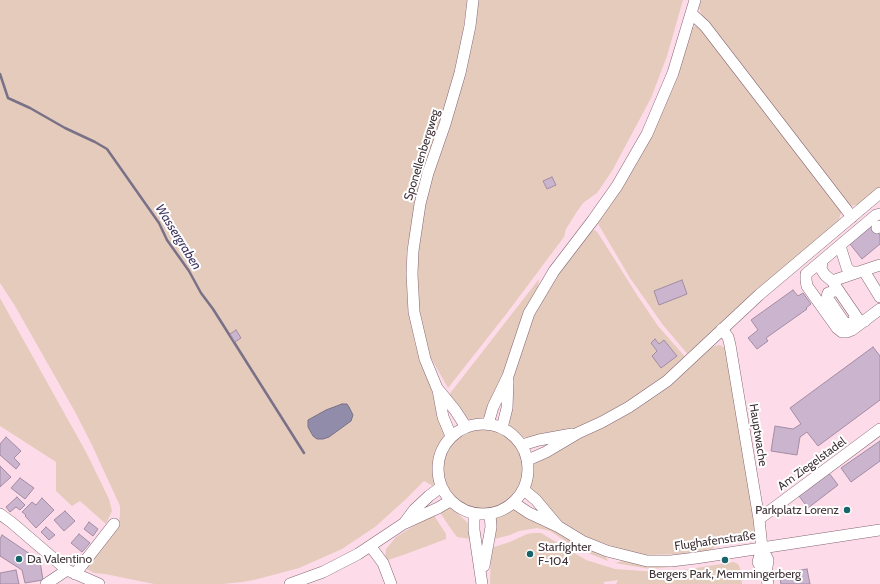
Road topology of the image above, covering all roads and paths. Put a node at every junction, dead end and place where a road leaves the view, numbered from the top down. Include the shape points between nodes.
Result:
1 (473, 0) edge
2 (695, 0) edge
3 (692, 14) junction
4 (880, 194) edge
5 (880, 214) edge
6 (852, 217) junction
7 (840, 246) junction
8 (822, 261) junction
9 (880, 265) edge
10 (861, 271) junction
11 (835, 285) junction
12 (880, 297) edge
13 (880, 310) edge
14 (865, 321) junction
15 (722, 330) junction
16 (508, 376) junction
17 (437, 388) junction
18 (488, 424) junction
19 (466, 427) junction
20 (502, 428) junction
21 (880, 430) edge
22 (578, 433) junction
23 (451, 436) junction
24 (522, 446) junction
25 (528, 460) junction
26 (441, 487) junction
27 (524, 490) junction
28 (450, 501) junction
29 (514, 503) junction
30 (0, 514) edge
31 (474, 514) junction
32 (490, 514) junction
33 (759, 519) junction
34 (114, 524) dead end
35 (403, 524) junction
36 (559, 527) junction
37 (880, 530) edge
38 (371, 547) junction
39 (762, 548) junction
40 (71, 572) junction
41 (767, 579) edge
42 (482, 581) edge
43 (46, 584) edge
44 (99, 584) edge
45 (290, 584) edge
46 (391, 584) edge

1 - 17 street, Sponellenbergweg via 462,67 428,173 420,204 413,251 414,312 425,359
2 - 3 street
3 - 6 street via 705,26
3 - 16 street via 673,73 647,134 617,186 542,290 529,314
4 - 6 street
5 - 7 street
6 - 15 street via 759,295
7 - 8 street
7 - 10 street via 847,268 851,272
8 - 11 street via 821,269
8 - 14 street via 806,274 807,286 837,328 847,332
9 - 10 street
10 - 11 street
10 - 12 street
11 - 14 street via 855,315 861,321
13 - 14 street
15 - 22 street via 667,381 645,397
15 - 33 street, Hauptwache via 730,345
16 - 18 street
16 - 20 street via 507,408
17 - 19 street, Sponellenbergweg
17 - 23 street, Sponellenbergweg via 443,416
18 - 19 street
18 - 20 street
19 - 23 street
20 - 24 street via 511,433
21 - 33 street, Am Ziegelstadel
22 - 24 street via 539,440
22 - 25 street
23 - 26 street via 438,463
24 - 25 street
25 - 27 street via 529,472
26 - 28 street
26 - 35 street via 414,510
27 - 29 street
27 - 36 street, Flughafenstraße
28 - 31 street
28 - 35 street
29 - 32 street
29 - 36 street, Flughafenstraße
30 - 40 street
31 - 32 street
31 - 42 street
32 - 42 street via 491,527
33 - 39 street, Hauptwache
34 - 40 street
35 - 38 street
36 - 39 street, Flughafenstraße via 582,541 606,551 647,561 696,558
37 - 39 street, Flughafenstraße
38 - 45 street via 323,572
38 - 46 street via 383,563
39 - 41 street, Hauptwache via 768,560
40 - 43 street
40 - 44 street

